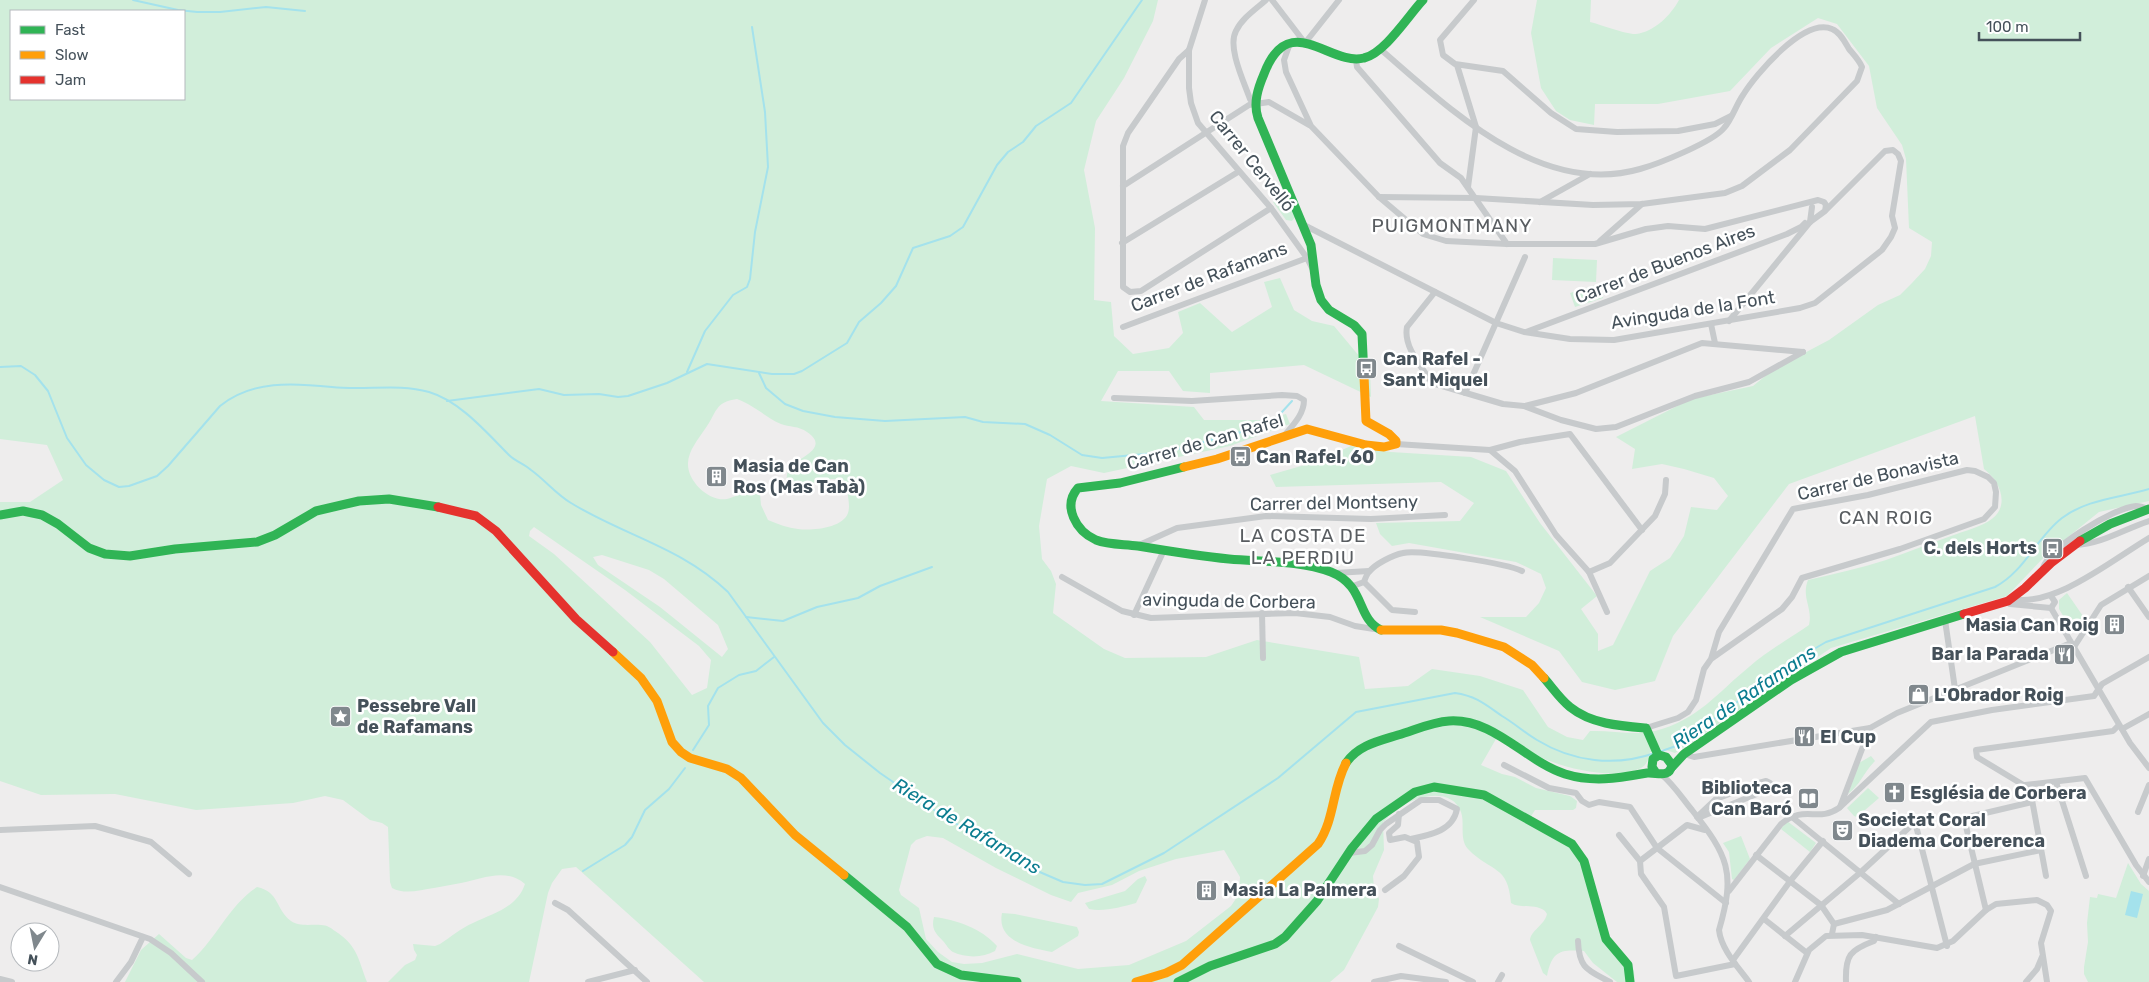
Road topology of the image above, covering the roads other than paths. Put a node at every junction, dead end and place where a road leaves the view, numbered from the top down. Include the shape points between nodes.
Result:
1 (1205, 0) edge
2 (1266, 0) edge
3 (1272, 0) edge
4 (1339, 0) edge
5 (1423, 0) edge
6 (1474, 0) edge
7 (1305, 43) junction
8 (1289, 46) junction
9 (1379, 48) junction
10 (1189, 50) junction
11 (1356, 60) junction
12 (1458, 64) junction
13 (1255, 105) junction
14 (1731, 116) junction
15 (1311, 126) junction
16 (1476, 127) junction
17 (1205, 134) junction
18 (1238, 172) junction
19 (1591, 174) junction
20 (1123, 186) junction
21 (1468, 188) junction
22 (1378, 197) junction
23 (1476, 198) junction
24 (1539, 202) junction
25 (1642, 204) junction
26 (1802, 204) junction
27 (1271, 208) junction
28 (1816, 210) junction
29 (1302, 224) junction
30 (1122, 243) junction
31 (1597, 243) junction
32 (1507, 244) junction
33 (1525, 256) dead end
34 (1307, 258) junction
35 (1315, 276) junction
36 (1436, 292) junction
37 (1729, 321) junction
38 (1496, 322) junction
39 (1711, 324) junction
40 (1123, 327) dead end
41 (1524, 332) junction
42 (1715, 343) junction
43 (1465, 393) junction
44 (1114, 398) dead end
45 (1524, 406) junction
46 (1560, 420) junction
47 (1570, 434) junction
48 (1282, 438) junction
49 (1396, 444) junction
50 (1490, 450) junction
51 (1666, 480) dead end
52 (2148, 509) edge
53 (0, 515) edge
54 (1445, 515) dead end
55 (2149, 521) edge
56 (1642, 530) junction
57 (2149, 538) edge
58 (2075, 545) junction
59 (1137, 546) junction
60 (1164, 550) junction
61 (1369, 571) junction
62 (1522, 571) dead end
63 (1589, 572) junction
64 (2042, 572) junction
65 (1333, 573) junction
66 (2149, 576) edge
67 (1062, 577) dead end
68 (1364, 582) junction
69 (1353, 586) junction
70 (2128, 587) junction
71 (2051, 596) junction
72 (2043, 598) junction
73 (2010, 600) junction
74 (2048, 608) junction
75 (1416, 612) dead end
76 (1607, 612) dead end
77 (1262, 613) junction
78 (1134, 615) junction
79 (2149, 617) edge
80 (1945, 620) junction
81 (1374, 629) junction
82 (2072, 645) junction
83 (2149, 657) edge
84 (1262, 658) dead end
85 (1711, 659) junction
86 (1955, 689) junction
87 (2100, 690) junction
88 (2149, 714) edge
89 (2121, 727) junction
90 (1870, 728) junction
91 (1648, 731) junction
92 (1684, 754) junction
93 (1662, 764) junction
94 (1504, 765) dead end
95 (2149, 768) edge
96 (2056, 782) junction
97 (2025, 785) junction
98 (2149, 786) edge
99 (2032, 802) junction
100 (1839, 808) junction
101 (2138, 812) dead end
102 (1399, 814) junction
103 (1697, 817) junction
104 (1792, 817) junction
105 (0, 830) edge
106 (1705, 830) junction
107 (1619, 835) dead end
108 (1411, 839) junction
109 (1822, 841) junction
110 (1657, 848) junction
111 (2041, 850) junction
112 (1348, 853) junction
113 (1756, 855) junction
114 (2149, 859) edge
115 (1640, 861) junction
116 (1974, 864) junction
117 (1861, 872) junction
118 (189, 874) dead end
119 (2046, 876) dead end
120 (2086, 876) dead end
121 (2143, 876) junction
122 (1791, 880) junction
123 (2149, 882) edge
124 (1931, 886) junction
125 (0, 887) edge
126 (1385, 890) dead end
127 (1729, 891) junction
128 (555, 903) dead end
129 (1726, 904) junction
130 (1899, 904) junction
131 (1821, 905) junction
132 (1986, 910) junction
133 (1764, 919) junction
134 (1835, 923) junction
135 (1832, 934) junction
136 (1840, 934) junction
137 (1785, 936) junction
138 (1876, 936) junction
139 (143, 937) junction
140 (1578, 941) dead end
141 (1399, 946) dead end
142 (1947, 946) junction
143 (1807, 954) junction
144 (2042, 957) junction
145 (1734, 962) junction
146 (634, 970) junction
147 (2035, 972) junction
148 (1502, 975) dead end
149 (0, 979) edge
150 (2047, 980) edge
151 (12, 982) edge
152 (116, 982) edge
153 (202, 982) edge
154 (588, 982) edge
155 (647, 982) edge
156 (1017, 982) edge
157 (1136, 982) edge
158 (1178, 982) edge
159 (1374, 982) edge
160 (1446, 982) edge
161 (1473, 982) edge
162 (1498, 982) edge
163 (1610, 982) edge
164 (1630, 982) edge
165 (1749, 982) edge
166 (1795, 982) edge
167 (1846, 982) edge
168 (2026, 982) edge

1 - 10 street, Carrer Cervelló
2 - 13 street via 1245,18 1235,31 1233,40 1234,54
3 - 7 street
4 - 7 street
5 - 9 street
6 - 12 street via 1440,40 1443,55
7 - 8 street
7 - 11 street
8 - 13 street via 1269,60
8 - 15 street via 1284,60 1286,72
9 - 11 street
9 - 16 street
10 - 17 street, Carrer Cervelló via 1188,88 1198,123
10 - 20 street, Carrer de Rafamans via 1179,59 1128,133 1123,146
11 - 21 street via 1357,67 1440,163 1461,178
12 - 14 street via 1504,71 1551,113 1576,129 1678,131 1715,124
12 - 16 street
13 - 15 street via 1269,102
13 - 17 street via 1249,105
13 - 29 street
14 - 19 street via 1724,129 1707,141 1671,158 1638,170
14 - 25 street via 1743,94 1775,55 1817,27 1834,30 1861,64 1857,81 1790,150 1742,186 1706,197
15 - 22 street
16 - 19 street via 1546,166
16 - 21 street
17 - 18 street, Carrer Cervelló
17 - 20 street
18 - 27 street, Carrer Cervelló
18 - 30 street
19 - 24 street
20 - 30 street, Carrer de Rafamans
21 - 23 street
22 - 23 street
22 - 32 street via 1423,234 1446,241
23 - 24 street
23 - 32 street
24 - 25 street
25 - 31 street
26 - 28 street
26 - 28 street
26 - 31 street via 1705,229 1660,227
27 - 30 street, Carrer de Rafamans via 1141,291 1130,292 1123,286
27 - 34 street, Carrer Cervelló
28 - 37 street
28 - 37 street, Avinguda de la Font via 1836,199 1886,151 1893,150 1898,154 1901,161 1892,216 1895,228 1882,250 1815,303
28 - 41 street, Carrer de Buenos Aires via 1801,227 1787,234
29 - 35 street via 1314,256
29 - 36 street, Avinguda de la Font
31 - 32 street
33 - 38 street
34 - 35 street, Carrer Cervelló
34 - 40 street, Carrer de Rafamans
35 - 49 street via 1324,305 1355,325 1362,334 1364,416 1369,424 1394,437
36 - 38 street, Avinguda de la Font
36 - 43 street via 1407,328 1407,344 1432,383
37 - 39 street, Avinguda de la Font
38 - 41 street, Avinguda de la Font
38 - 43 street
39 - 41 street, Avinguda de la Font via 1614,340 1570,339
39 - 42 street
42 - 45 street via 1702,343 1576,393
42 - 46 street via 1803,352 1749,382 1695,396 1616,427 1596,429
43 - 45 street via 1503,404
44 - 48 street via 1192,402 1297,396 1304,400 1304,407
45 - 46 street
46 - 47 street
47 - 50 street
47 - 56 street
48 - 49 street, Carrer de Can Rafel via 1314,429 1371,446 1386,448
48 - 59 street, Carrer de Can Rafel via 1217,459 1120,483 1078,488 1073,492 1072,515 1088,534 1103,542
49 - 50 street
50 - 63 street via 1515,471 1556,535
51 - 56 street via 1662,505
52 - 58 street via 2110,523
52 - 64 street via 2138,506 2122,510 2088,528 2048,558
53 - 156 street via 23,511 42,515 89,548 105,554 130,556 257,542 316,511 359,501 389,499 476,516 496,531 576,619 641,678 657,701 672,742 681,752 690,758 727,769 741,778 795,834 907,927 937,964 961,975
54 - 59 street, Carrer del Montseny via 1371,519 1266,516 1177,528
55 - 58 street via 2100,542
56 - 63 street via 1610,563
57 - 71 street
58 - 64 street
59 - 60 street, Carrer de Can Rafel
60 - 65 street, Carrer de Can Rafel via 1303,565
60 - 78 street
61 - 62 street via 1403,553 1423,553
61 - 65 street
61 - 68 street
63 - 76 street
64 - 73 street
65 - 69 street, Carrer de Can Rafel
66 - 70 street
67 - 78 street, avinguda de Corbera
68 - 69 street
68 - 75 street via 1392,610
69 - 81 street
70 - 79 street
70 - 82 street via 2101,605
71 - 72 street
71 - 74 street via 2055,602
72 - 73 street
72 - 74 street via 2043,604
73 - 74 street via 2010,604
73 - 80 street
74 - 82 street
77 - 78 street, avinguda de Corbera via 1152,618
77 - 81 street, avinguda de Corbera via 1313,614
77 - 84 street
80 - 86 street
80 - 92 street via 1841,652 1792,680
81 - 91 street via 1382,632 1441,630 1504,648 1532,665 1570,707 1584,716 1615,726
82 - 86 street
82 - 87 street
83 - 87 street via 2107,681
85 - 85 street, Carrer de Bonavista via 1782,609 1802,578 1900,549 1984,519 1995,507 1994,484 1975,471 1959,471 1868,495 1793,509 1719,632
85 - 91 street via 1704,670 1696,700 1688,712
86 - 90 street
87 - 89 street
87 - 100 street via 2094,696 1932,722
88 - 89 street
89 - 95 street
89 - 97 street via 2113,731 1976,750 1977,757
90 - 92 street via 1694,757
90 - 100 street
91 - 93 street
92 - 93 street
93 - 103 street
93 - 157 street via 1628,778 1599,779 1567,774 1549,768 1500,737 1459,721 1435,723 1372,744 1356,752 1346,764 1329,827 1318,844 1182,965
94 - 110 street via 1549,788 1576,793 1589,805 1599,802 1630,807
96 - 97 street
96 - 120 street
96 - 121 street via 2085,778
97 - 99 street via 2030,790
98 - 101 street
99 - 111 street
99 - 116 street via 1964,818
100 - 104 street via 1823,815 1803,813
102 - 108 street via 1398,825 1389,833 1390,840
102 - 108 street via 1416,802 1429,799 1457,809 1455,817 1440,832
102 - 112 street via 1380,830 1372,845 1365,850
103 - 103 street via 1769,790 1770,783 1759,783 1716,799
103 - 106 street
104 - 109 street
104 - 113 street via 1781,824
105 - 118 street via 95,826 151,842
106 - 110 street via 1687,824
106 - 127 street via 1723,855
107 - 115 street
108 - 126 street via 1417,842 1419,857 1404,876
109 - 117 street
109 - 122 street
110 - 115 street
110 - 129 street
111 - 116 street
111 - 119 street
112 - 158 street via 1317,900 1285,937 1275,944 1210,966
112 - 164 street via 1376,819 1414,792 1445,788 1484,795 1572,844 1581,855 1603,934 1628,965
113 - 122 street
113 - 127 street
114 - 121 street
115 - 145 street via 1641,874 1664,907 1676,976
116 - 124 street
116 - 132 street
117 - 124 street via 1915,822
117 - 130 street
117 - 131 street
121 - 123 street
122 - 131 street
122 - 133 street
124 - 130 street
124 - 142 street
125 - 139 street
127 - 129 street
128 - 146 street via 568,910
129 - 145 street via 1720,936
130 - 134 street
131 - 134 street
131 - 137 street
132 - 142 street
132 - 144 street via 1996,904 2033,900 2047,905 2051,911 2041,943
133 - 137 street
133 - 145 street
134 - 135 street
134 - 136 street
135 - 136 street
135 - 143 street via 1822,938
136 - 138 street
137 - 143 street
138 - 142 street via 1934,948
138 - 167 street via 1874,941 1858,947 1849,956
139 - 152 street via 131,962
139 - 153 street via 171,953
140 - 163 street via 1581,962 1587,970
141 - 161 street
143 - 166 street
144 - 147 street
144 - 150 street
145 - 165 street
146 - 154 street
146 - 155 street
147 - 150 street
147 - 168 street
148 - 162 street
149 - 151 street
159 - 160 street via 1401,976

